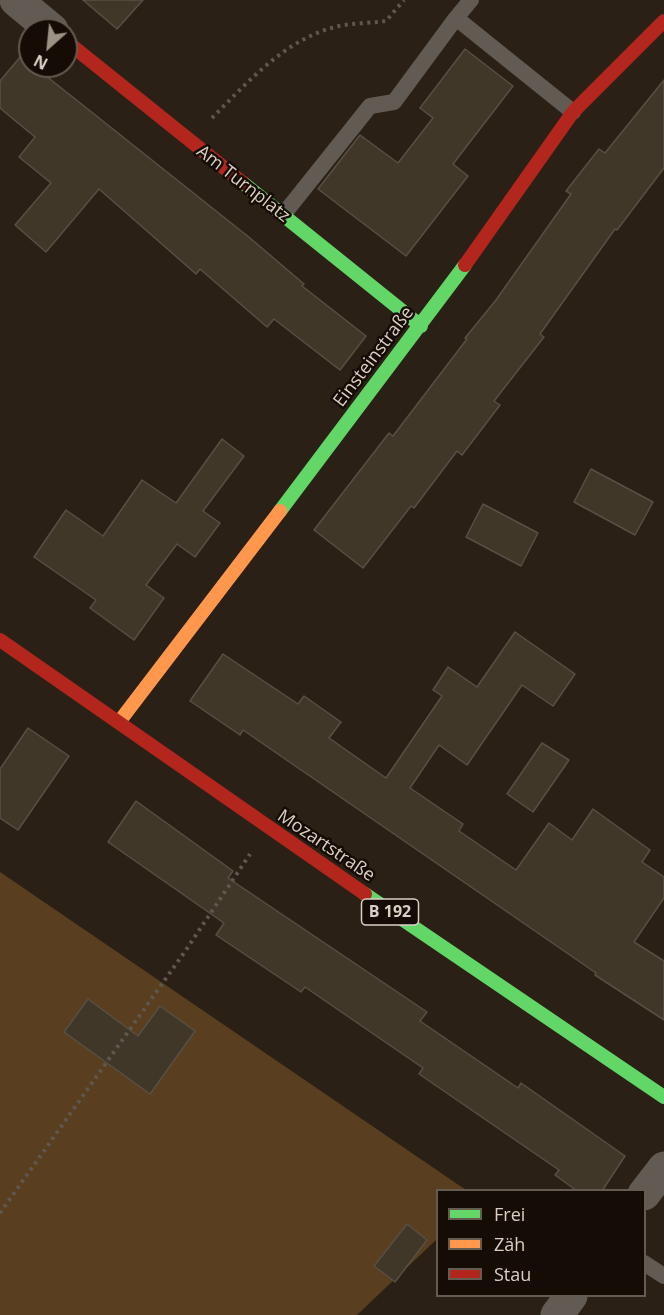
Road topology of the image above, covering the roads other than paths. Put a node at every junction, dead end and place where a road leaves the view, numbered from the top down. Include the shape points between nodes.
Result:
1 (16, 0) edge
2 (471, 0) edge
3 (38, 18) edge
4 (456, 18) junction
5 (664, 21) edge
6 (78, 51) edge
7 (573, 112) junction
8 (283, 215) junction
9 (421, 326) junction
10 (0, 640) edge
11 (119, 722) junction
12 (664, 1097) edge
13 (664, 1168) edge
14 (646, 1193) edge
15 (646, 1264) edge
16 (664, 1276) edge
17 (570, 1297) edge
18 (556, 1315) edge

1 - 3 street
2 - 4 lane
4 - 7 lane
4 - 8 lane via 394,102 370,106
5 - 7 street, Einsteinstraße
6 - 8 street, Am Turnplatz
7 - 9 street, Einsteinstraße
8 - 9 street, Am Turnplatz
9 - 11 street, Einsteinstraße
10 - 11 street, Mozartstraße / B 192
11 - 12 street, Mozartstraße / B 192 via 267,828
13 - 14 street
15 - 16 lane
17 - 18 street

